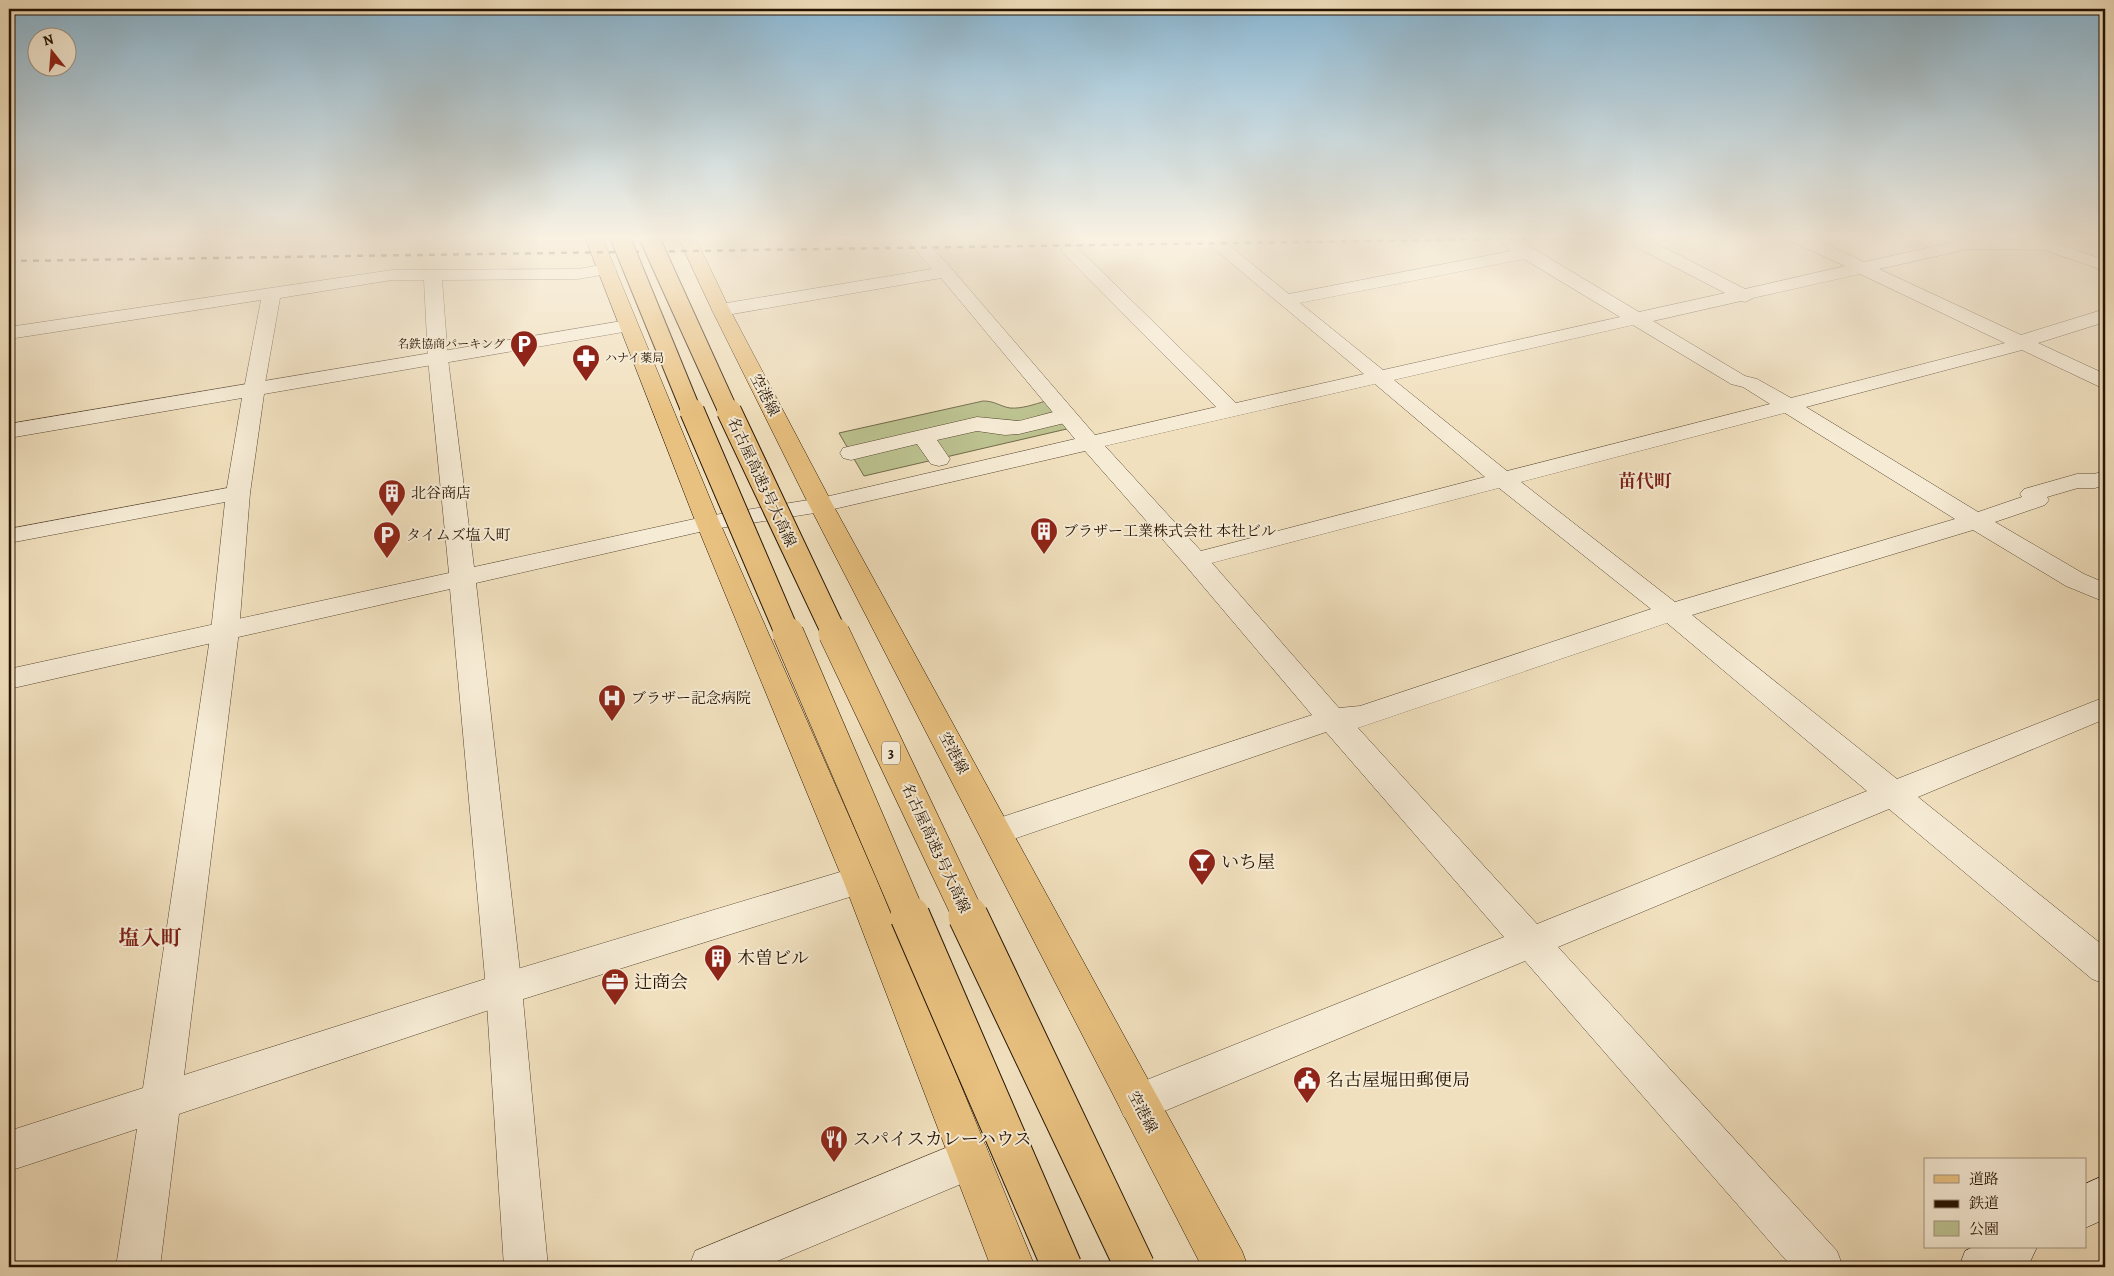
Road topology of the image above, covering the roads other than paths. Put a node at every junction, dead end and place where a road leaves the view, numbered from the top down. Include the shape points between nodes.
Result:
1 (254, 297) edge
2 (271, 297) edge
3 (434, 297) edge
4 (617, 297) edge
5 (644, 297) edge
6 (676, 297) edge
7 (715, 297) edge
8 (800, 297) edge
9 (966, 297) edge
10 (1117, 297) edge
11 (1281, 297) edge
12 (1303, 297) edge
13 (1598, 297) edge
14 (1743, 297) edge
15 (1922, 297) edge
16 (1285, 300) junction
17 (721, 310) junction
18 (2105, 315) edge
19 (1637, 320) junction
20 (628, 326) junction
21 (9, 333) edge
22 (2022, 343) junction
23 (438, 359) junction
24 (1380, 377) junction
25 (2105, 382) edge
26 (254, 389) junction
27 (1789, 406) junction
28 (1232, 410) junction
29 (1061, 417) dead end
30 (879, 424) dead end
31 (9, 431) edge
32 (923, 437) junction
33 (1090, 443) junction
34 (891, 444) junction
35 (851, 453) dead end
36 (939, 459) dead end
37 (2105, 478) edge
38 (1503, 480) junction
39 (238, 493) junction
40 (822, 505) junction
41 (1974, 521) junction
42 (708, 523) junction
43 (9, 536) edge
44 (1195, 560) junction
45 (462, 578) junction
46 (2105, 594) edge
47 (1670, 612) junction
48 (225, 631) junction
49 (9, 679) edge
50 (2105, 707) edge
51 (1332, 719) junction
52 (1892, 794) junction
53 (996, 832) junction
54 (860, 880) junction
55 (1530, 942) junction
56 (2105, 968) edge
57 (504, 989) junction
58 (160, 1102) junction
59 (1138, 1103) junction
60 (9, 1150) edge
61 (970, 1159) junction
62 (2105, 1196) edge
63 (2086, 1206) edge
64 (2013, 1248) edge
65 (138, 1267) edge
66 (526, 1267) edge
67 (711, 1267) edge
68 (1012, 1267) edge
69 (1062, 1267) edge
70 (1135, 1267) edge
71 (1226, 1267) edge
72 (1821, 1267) edge
73 (1981, 1267) edge

1 - 21 street
2 - 26 street
3 - 23 street
4 - 20 main road
5 - 69 main road, bridge via 698,429
6 - 70 main road, 名古屋高速3号大高線 / 3, bridge
7 - 17 main road, 空港線
8 - 17 street
9 - 33 street
10 - 28 street
11 - 16 street
12 - 16 street
13 - 19 street
14 - 19 street
15 - 22 street
16 - 24 street
17 - 40 main road, 空港線
18 - 22 street
19 - 24 street
19 - 27 street
20 - 23 street
20 - 42 main road
22 - 25 street
22 - 27 street
23 - 26 street
23 - 45 street
24 - 28 street
24 - 38 street
26 - 31 street
26 - 39 street
27 - 38 street
27 - 41 street
28 - 33 street
29 - 32 street via 1015,428 977,424
30 - 34 street
32 - 34 street
32 - 36 street
33 - 40 street
33 - 44 street
34 - 35 street
37 - 41 street via 2077,481 2032,494 2037,500
38 - 44 street
38 - 47 street
39 - 43 street
39 - 48 street
40 - 42 street
40 - 53 main road, 空港線
41 - 46 street
41 - 47 street
42 - 45 street
42 - 54 main road
44 - 51 street
45 - 48 street
45 - 57 street
47 - 51 street via 1361,717
47 - 52 street
48 - 49 street
48 - 58 street
50 - 52 street
51 - 53 street
51 - 55 street
52 - 55 street
52 - 56 street
53 - 59 main road, 空港線
54 - 57 street
54 - 61 main road
55 - 59 street
55 - 72 street
57 - 58 street
57 - 66 street
58 - 60 street
58 - 65 street
59 - 71 main road, 空港線
61 - 67 street
61 - 68 main road
62 - 63 street
64 - 73 street

